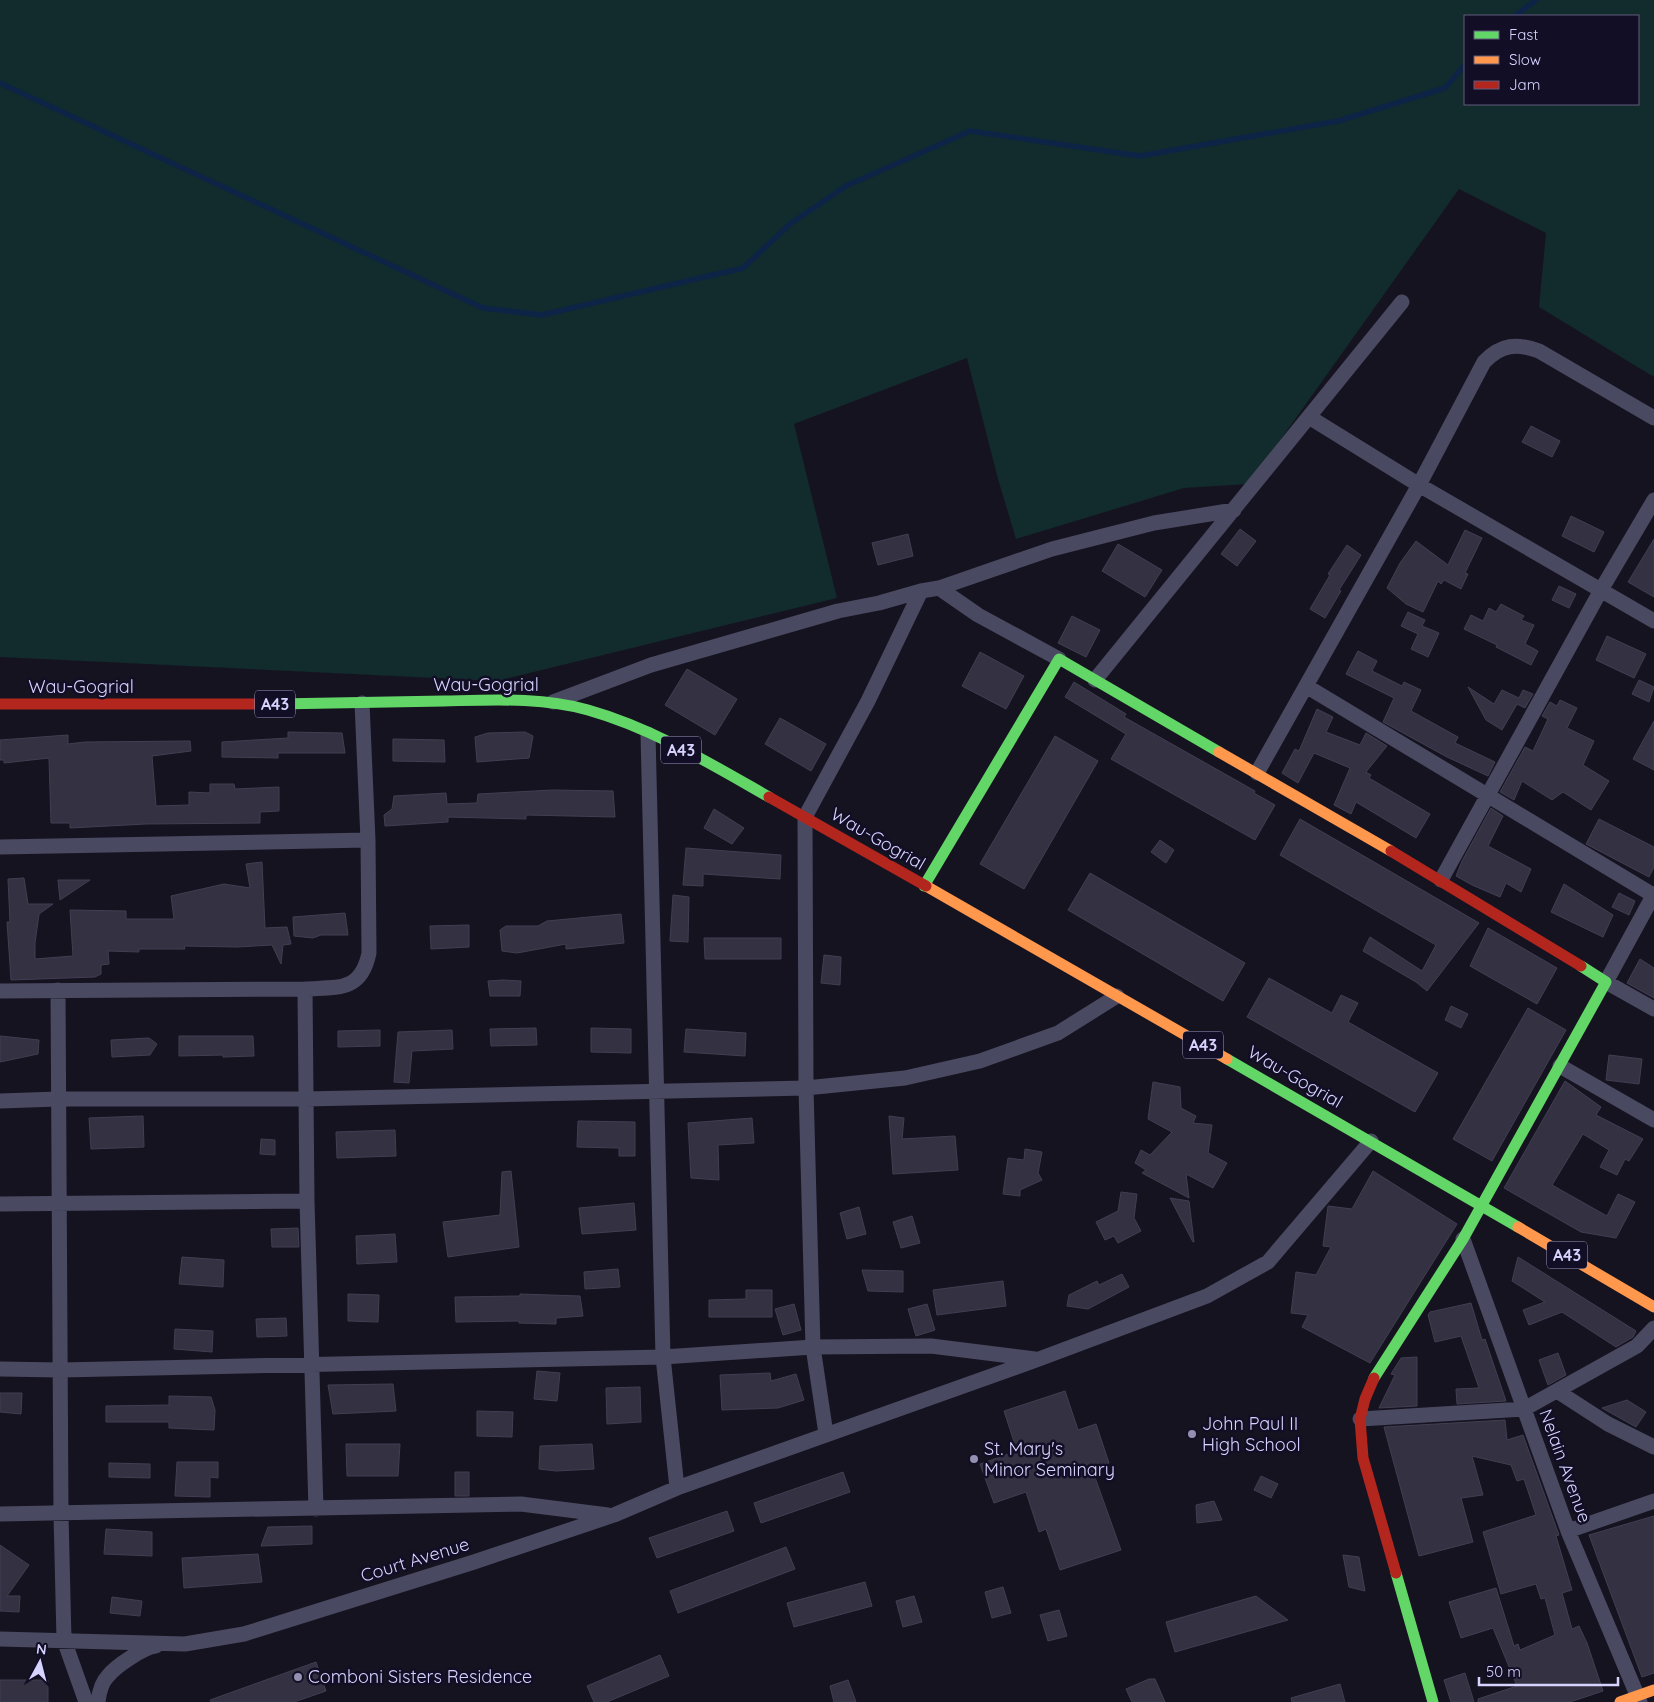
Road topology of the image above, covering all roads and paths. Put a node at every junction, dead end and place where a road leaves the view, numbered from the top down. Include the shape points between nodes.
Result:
1 (1402, 302) dead end
2 (1309, 417) junction
3 (1654, 418) edge
4 (1419, 485) junction
5 (1654, 500) edge
6 (1234, 510) junction
7 (939, 588) junction
8 (1601, 590) junction
9 (921, 591) junction
10 (1654, 621) edge
11 (1059, 659) junction
12 (1095, 680) junction
13 (1306, 686) junction
14 (549, 703) junction
15 (0, 704) edge
16 (362, 704) junction
17 (648, 734) junction
18 (1257, 773) junction
19 (1488, 794) junction
20 (806, 817) junction
21 (368, 840) junction
22 (0, 847) edge
23 (1441, 880) junction
24 (924, 886) junction
25 (1654, 895) edge
26 (1606, 982) junction
27 (305, 989) junction
28 (58, 990) junction
29 (0, 991) edge
30 (1117, 996) junction
31 (1654, 1009) edge
32 (1560, 1066) junction
33 (806, 1088) junction
34 (656, 1091) junction
35 (58, 1099) junction
36 (306, 1099) junction
37 (0, 1101) edge
38 (1654, 1120) edge
39 (1372, 1141) junction
40 (307, 1201) junction
41 (60, 1203) junction
42 (0, 1204) edge
43 (1480, 1206) junction
44 (1463, 1239) junction
45 (1654, 1307) edge
46 (1654, 1328) edge
47 (813, 1347) junction
48 (663, 1357) junction
49 (1039, 1359) junction
50 (311, 1364) junction
51 (0, 1370) edge
52 (61, 1370) junction
53 (1557, 1391) junction
54 (1524, 1409) junction
55 (1360, 1419) junction
56 (826, 1434) junction
57 (1654, 1447) edge
58 (677, 1488) junction
59 (1654, 1501) edge
60 (316, 1509) junction
61 (0, 1514) edge
62 (61, 1514) junction
63 (614, 1515) junction
64 (1568, 1530) junction
65 (0, 1639) edge
66 (64, 1640) junction
67 (185, 1644) junction
68 (1654, 1690) edge
69 (1639, 1699) edge
70 (86, 1702) edge
71 (98, 1702) edge
72 (1432, 1702) edge
73 (1620, 1702) edge

1 - 2 street
2 - 4 street
2 - 6 street
3 - 4 street via 1540,351 1514,345 1493,353 1484,362
4 - 8 street
4 - 13 street
5 - 8 street
6 - 7 street via 1154,522 1052,549
6 - 12 street
7 - 9 street
7 - 11 street via 978,615
8 - 10 street
8 - 19 street
9 - 14 street via 838,611 651,665
9 - 20 street via 868,701
11 - 12 main road
11 - 24 main road
12 - 18 main road
13 - 18 street
13 - 19 street
14 - 16 main road, Wau-Gogrial / A43 via 511,700
14 - 17 main road, Wau-Gogrial / A43 via 587,710
15 - 16 main road, Wau-Gogrial / A43
16 - 21 street
17 - 20 main road, Wau-Gogrial / A43
17 - 34 street
18 - 23 main road
19 - 23 street
19 - 25 street
20 - 24 main road, Wau-Gogrial / A43
20 - 33 street
21 - 22 street
21 - 27 street via 369,953 366,967 361,975 342,987
23 - 26 main road
24 - 30 main road, Wau-Gogrial / A43
25 - 26 street
26 - 31 street
26 - 32 main road
27 - 28 street
27 - 36 street
28 - 29 street
28 - 35 street
30 - 33 street via 1058,1033 980,1061 904,1078
30 - 39 main road, Wau-Gogrial / A43
32 - 38 street
32 - 43 main road
33 - 34 street
33 - 47 street
34 - 36 street
34 - 48 street
35 - 36 street
35 - 37 street
35 - 41 street
36 - 40 street
39 - 43 main road, Wau-Gogrial / A43
39 - 49 street, Court Avenue via 1268,1262 1207,1296
40 - 41 street
40 - 50 street
41 - 42 street
41 - 52 street
43 - 44 main road
43 - 45 main road, Wau-Gogrial / A43
44 - 54 street, Nelain Avenue
44 - 55 main road via 1374,1378
46 - 53 street via 1637,1346
47 - 48 street
47 - 49 street via 931,1346
47 - 56 street
48 - 50 street
48 - 58 street
49 - 56 street, Court Avenue
50 - 52 street
50 - 60 street
51 - 52 street
52 - 62 street
53 - 54 street
53 - 57 street via 1608,1424
54 - 55 street
54 - 64 street, Nelain Avenue
55 - 72 main road via 1363,1458
56 - 58 street, Court Avenue
58 - 63 street, Court Avenue
59 - 64 street
60 - 62 street
60 - 63 street via 521,1504
61 - 62 street
62 - 66 street
63 - 67 street, Court Avenue via 244,1634
64 - 69 street, Nelain Avenue
65 - 66 street, Court Avenue
66 - 67 street, Court Avenue
66 - 70 street
67 - 71 street via 150,1646 129,1659 108,1676 99,1691
68 - 69 main road
69 - 73 main road

